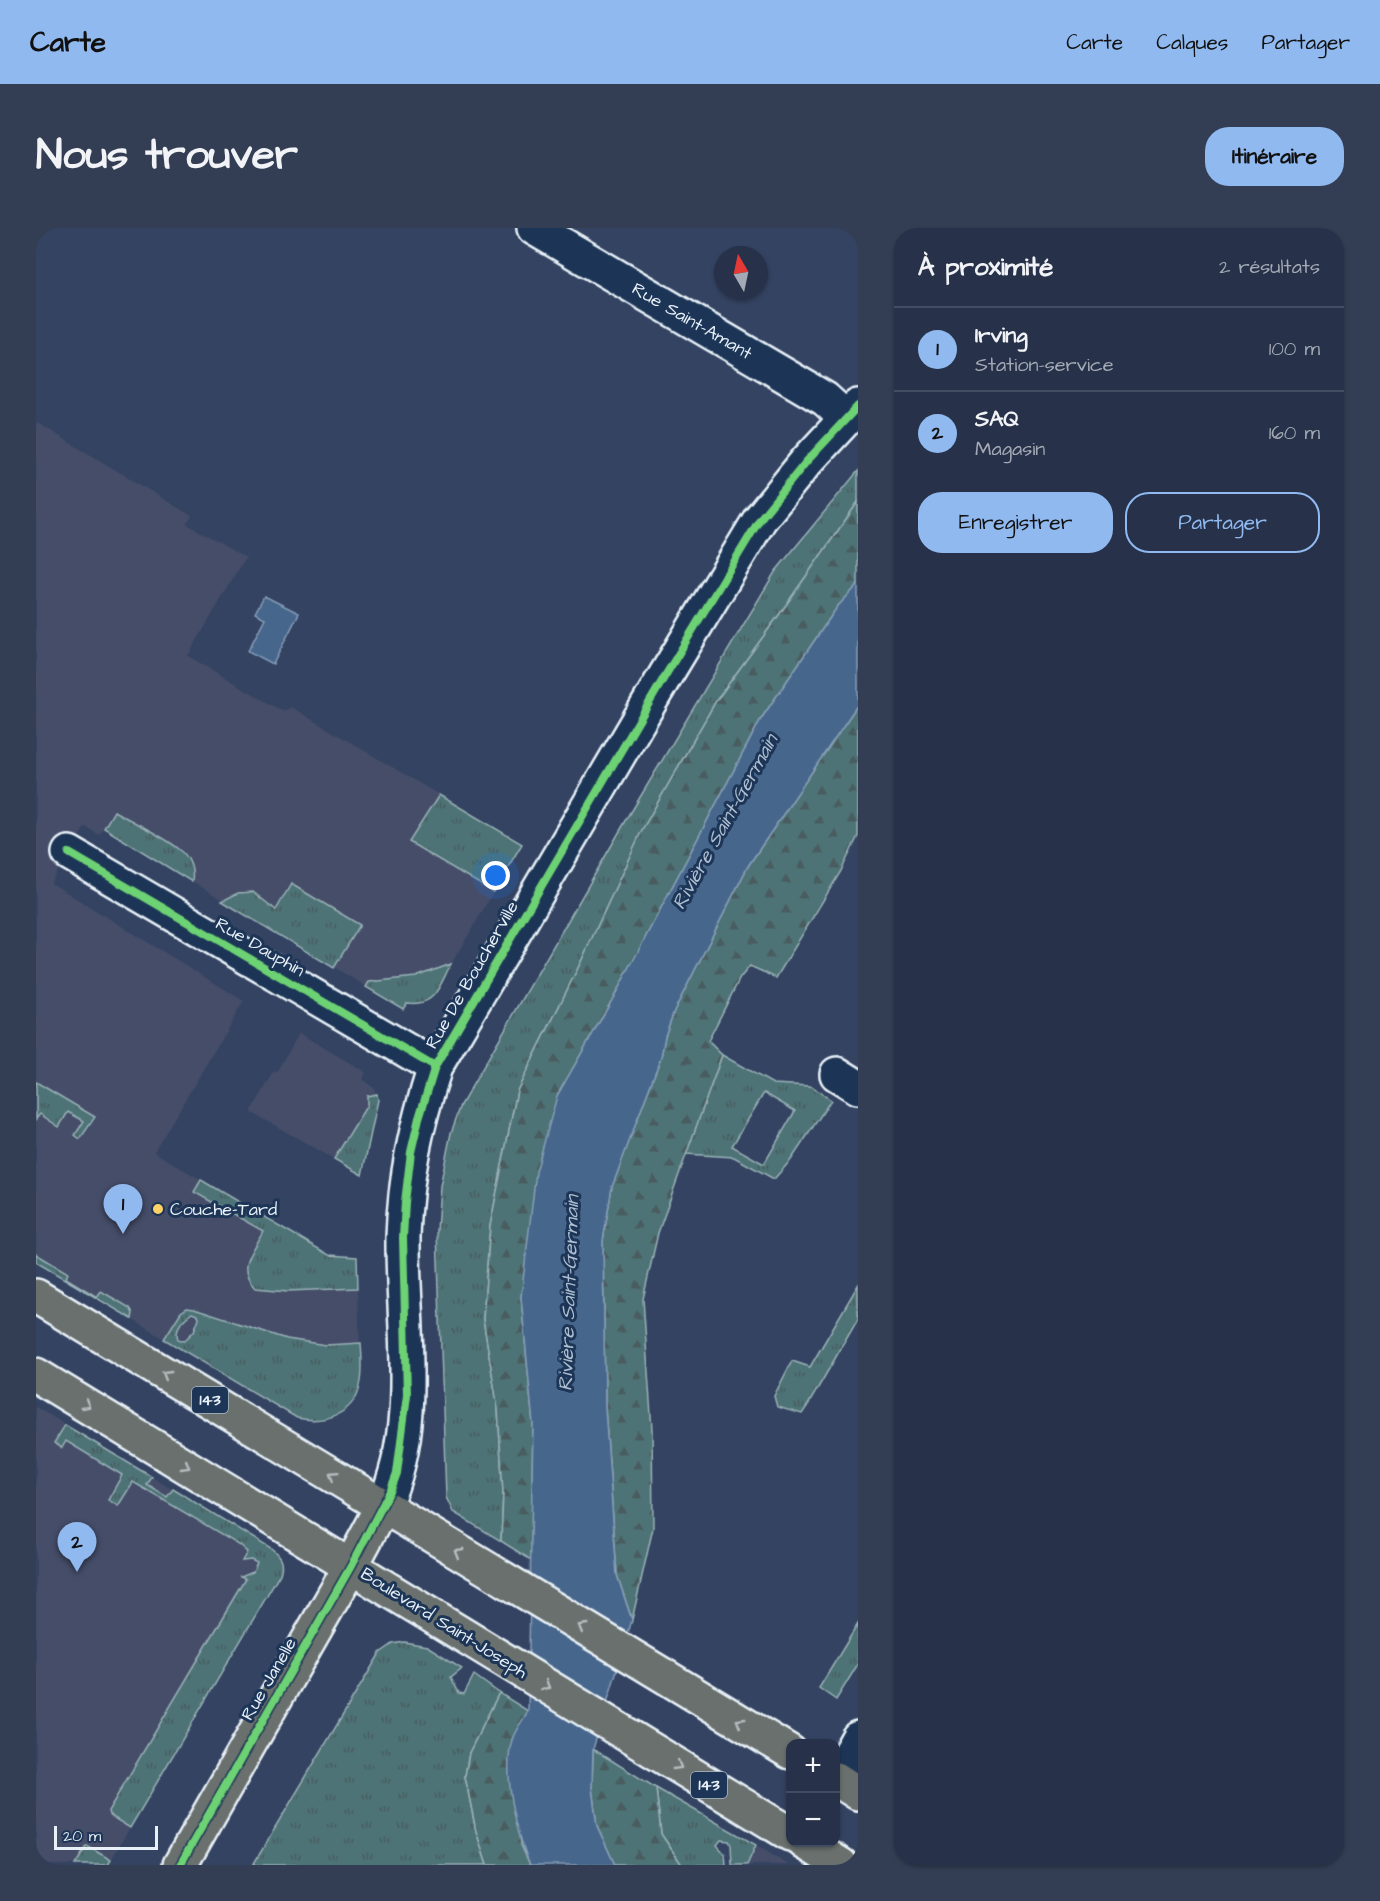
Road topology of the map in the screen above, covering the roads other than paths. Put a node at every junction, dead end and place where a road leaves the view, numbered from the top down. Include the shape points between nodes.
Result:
1 (534, 228) edge
2 (852, 412) edge
3 (69, 853) dead end
4 (435, 1067) junction
5 (36, 1296) edge
6 (36, 1375) edge
7 (383, 1506) junction
8 (351, 1566) junction
9 (858, 1738) edge
10 (786, 1750) edge
11 (840, 1772) edge
12 (840, 1782) edge
13 (858, 1793) edge
14 (786, 1832) edge
15 (812, 1847) edge
16 (180, 1865) edge
17 (841, 1865) edge

1 - 2 street, Rue Saint-Amant
2 - 4 street, Rue De Boucherville via 760,519
3 - 4 street, Rue Dauphin
4 - 7 street, Rue De Boucherville via 408,1173 403,1238 407,1395 397,1473
7 -> 5 main road, 143
6 -> 8 main road, Boulevard Saint-Joseph / 143
7 - 8 main road, Rue Janelle
10 -> 7 main road, 143
8 -> 14 main road, Boulevard Saint-Joseph / 143
8 - 16 main road, Rue Janelle
9 - 11 street
12 - 13 main road
15 - 17 main road

